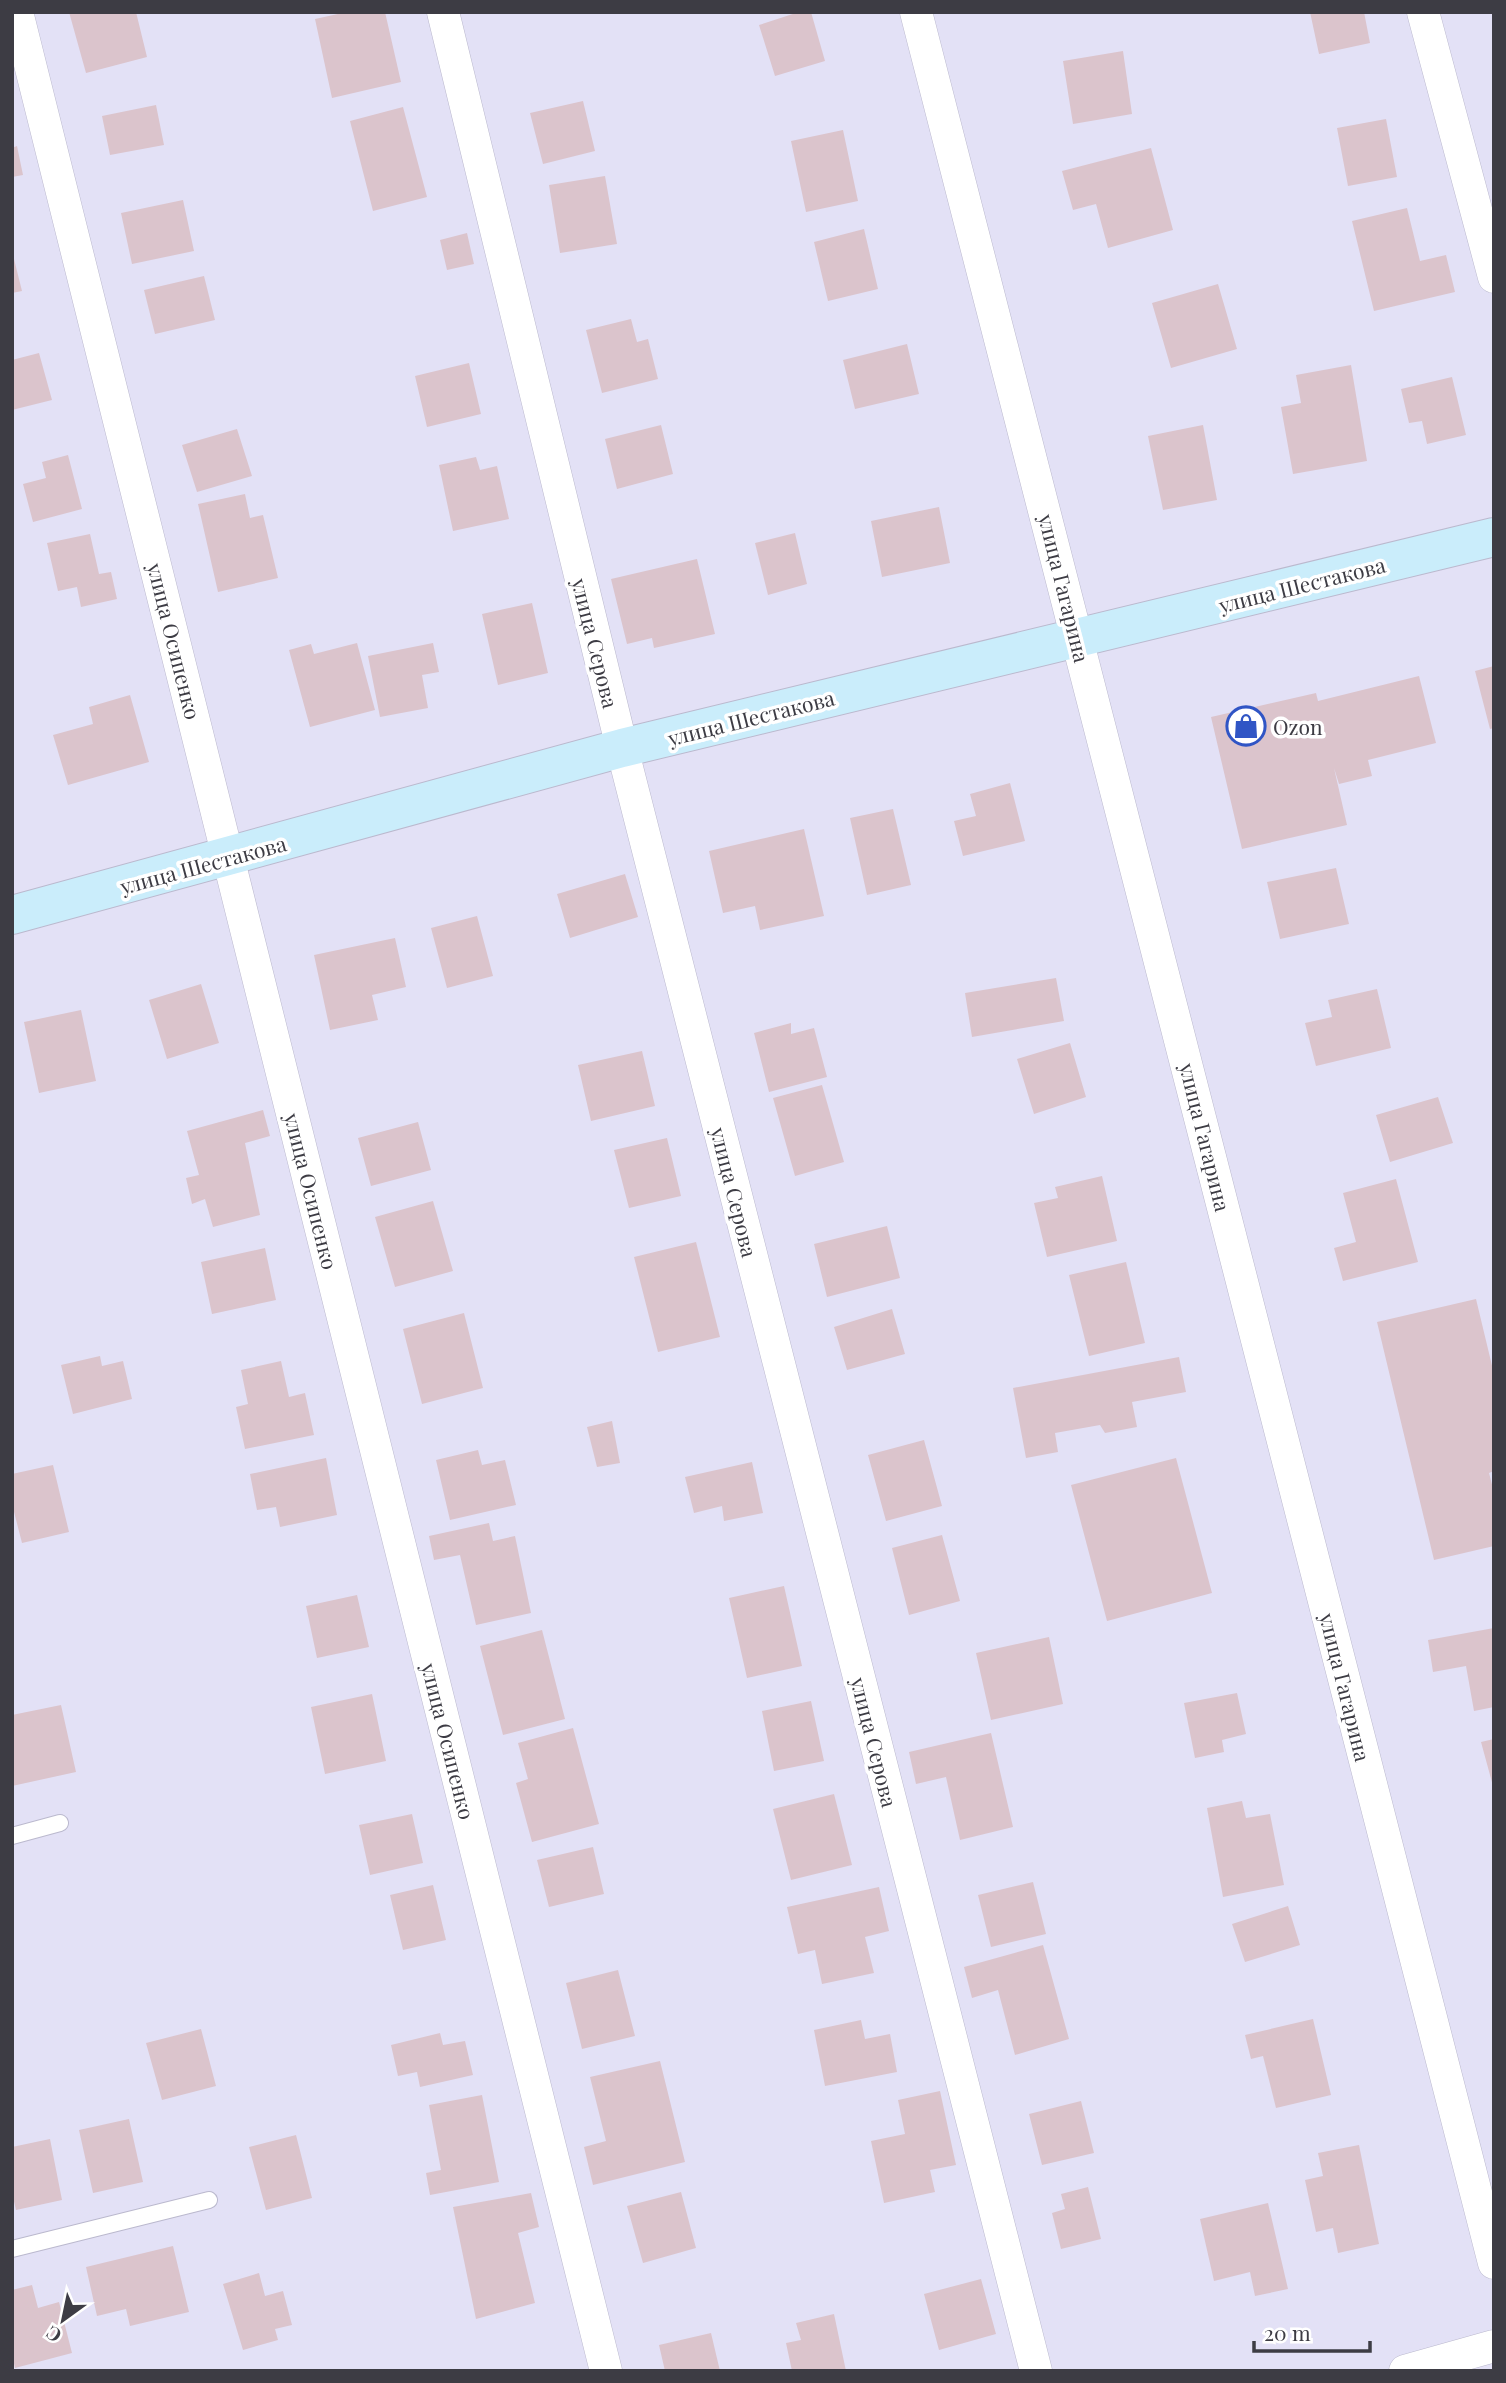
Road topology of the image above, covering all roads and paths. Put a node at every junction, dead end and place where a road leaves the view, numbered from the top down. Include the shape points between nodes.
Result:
1 (16, 12) edge
2 (443, 12) edge
3 (916, 12) edge
4 (1423, 12) edge
5 (1494, 277) edge
6 (1494, 537) edge
7 (1078, 638) junction
8 (622, 748) junction
9 (229, 858) junction
10 (12, 915) edge
11 (60, 1823) dead end
12 (12, 1836) edge
13 (209, 2200) dead end
14 (12, 2249) edge
15 (1494, 2263) edge
16 (1494, 2346) edge
17 (606, 2371) edge
18 (1036, 2371) edge
19 (1405, 2371) edge

1 - 9 street, улица Осипенко
2 - 8 street, улица Серова
3 - 7 street, улица Гагарина
4 - 5 street
6 - 7 main road, улица Шестакова
7 - 8 main road, улица Шестакова
7 - 15 street, улица Гагарина
8 - 9 main road, улица Шестакова
8 - 18 street, улица Серова
9 - 10 main road, улица Шестакова
9 - 17 street, улица Осипенко
11 - 12 lane
13 - 14 lane
16 - 19 street

